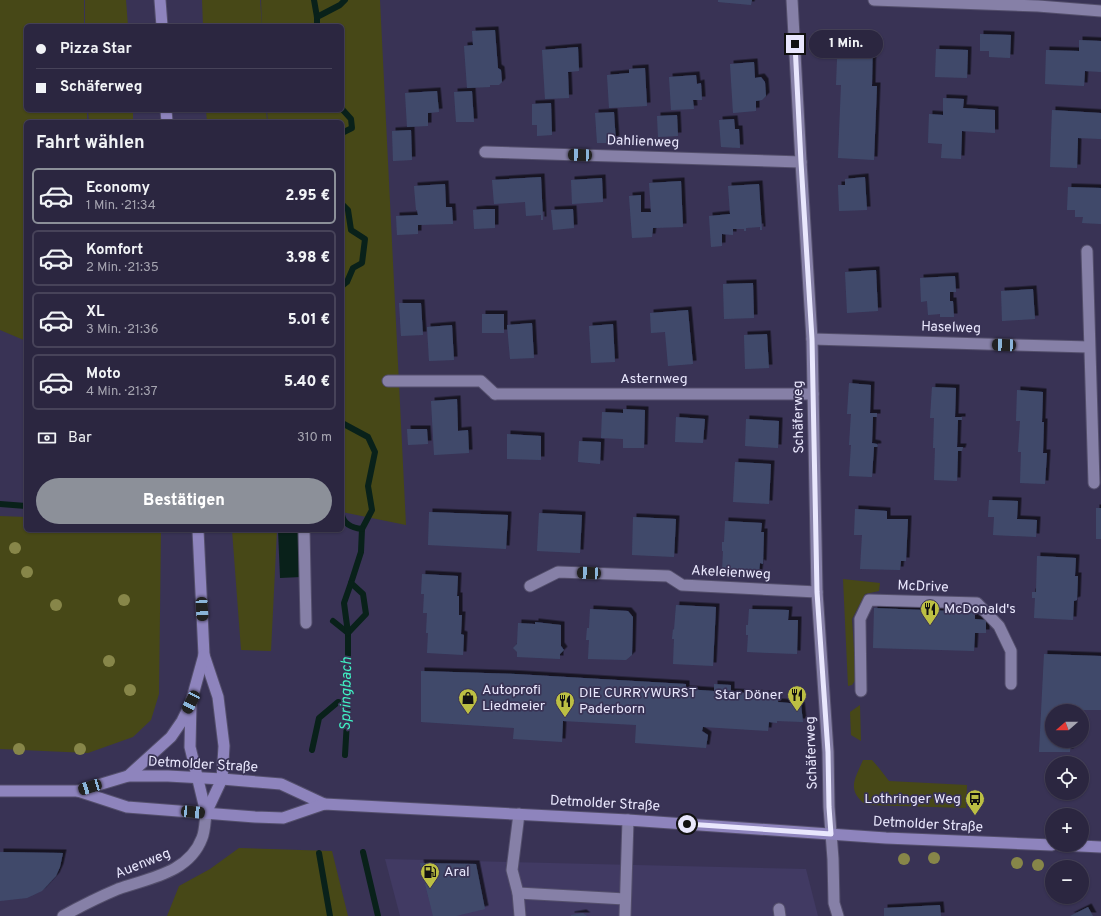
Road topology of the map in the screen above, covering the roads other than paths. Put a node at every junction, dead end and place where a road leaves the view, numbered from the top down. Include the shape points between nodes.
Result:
1 (160, 0) edge
2 (792, 0) edge
3 (874, 0) edge
4 (1101, 11) edge
5 (162, 24) edge
6 (485, 152) dead end
7 (801, 162) junction
8 (1087, 252) dead end
9 (812, 339) junction
10 (1090, 347) junction
11 (388, 381) dead end
12 (813, 394) junction
13 (1094, 483) dead end
14 (198, 532) edge
15 (304, 532) edge
16 (530, 586) dead end
17 (817, 592) junction
18 (306, 623) dead end
19 (204, 655) junction
20 (1011, 684) dead end
21 (861, 691) dead end
22 (191, 702) junction
23 (128, 776) junction
24 (197, 778) junction
25 (222, 779) junction
26 (0, 791) edge
27 (78, 791) junction
28 (324, 804) junction
29 (206, 814) junction
30 (519, 814) junction
31 (628, 820) junction
32 (831, 834) junction
33 (1045, 845) edge
34 (1089, 846) edge
35 (1101, 846) edge
36 (518, 893) junction
37 (625, 899) junction
38 (63, 916) edge
39 (520, 916) edge
40 (625, 916) edge
41 (838, 916) edge

1 - 5 main road
2 - 7 street, Schäferweg
3 - 4 street
6 - 7 street, Dahlienweg
7 - 9 street, Schäferweg
8 - 10 street
9 - 10 street, Haselweg
9 - 12 street, Schäferweg
10 - 13 street
11 - 12 street, Asternweg via 481,381 494,394
12 - 17 street, Schäferweg
14 - 19 main road
15 - 18 street
16 - 17 street, Akeleienweg via 558,572 668,576 682,585
17 - 32 street, Schäferweg
19 - 22 main road
19 - 25 main road via 218,697 224,746
20 - 21 street, McDrive via 1011,651 999,626 977,603 869,600 860,620
22 - 23 main road via 171,736
22 - 24 main road via 190,747
23 - 24 main road, Detmolder Straße
23 - 27 main road, Detmolder Straße
24 - 25 main road, Detmolder Straße
24 - 29 main road
25 - 28 main road, Detmolder Straße via 281,784
25 - 29 main road
26 - 27 main road, Detmolder Straße
27 - 29 main road, Detmolder Straße via 126,807
28 - 29 main road, Detmolder Straße via 283,818
28 - 30 main road, Detmolder Straße
29 - 38 street, Auenweg via 202,837 184,863 171,872 100,896
30 - 31 main road, Detmolder Straße
30 - 36 street via 512,870
31 - 32 main road, Detmolder Straße
31 - 37 street
32 - 33 main road, Detmolder Straße
32 - 41 street via 834,903
34 - 35 main road
36 - 37 street
36 - 39 street
37 - 40 street

